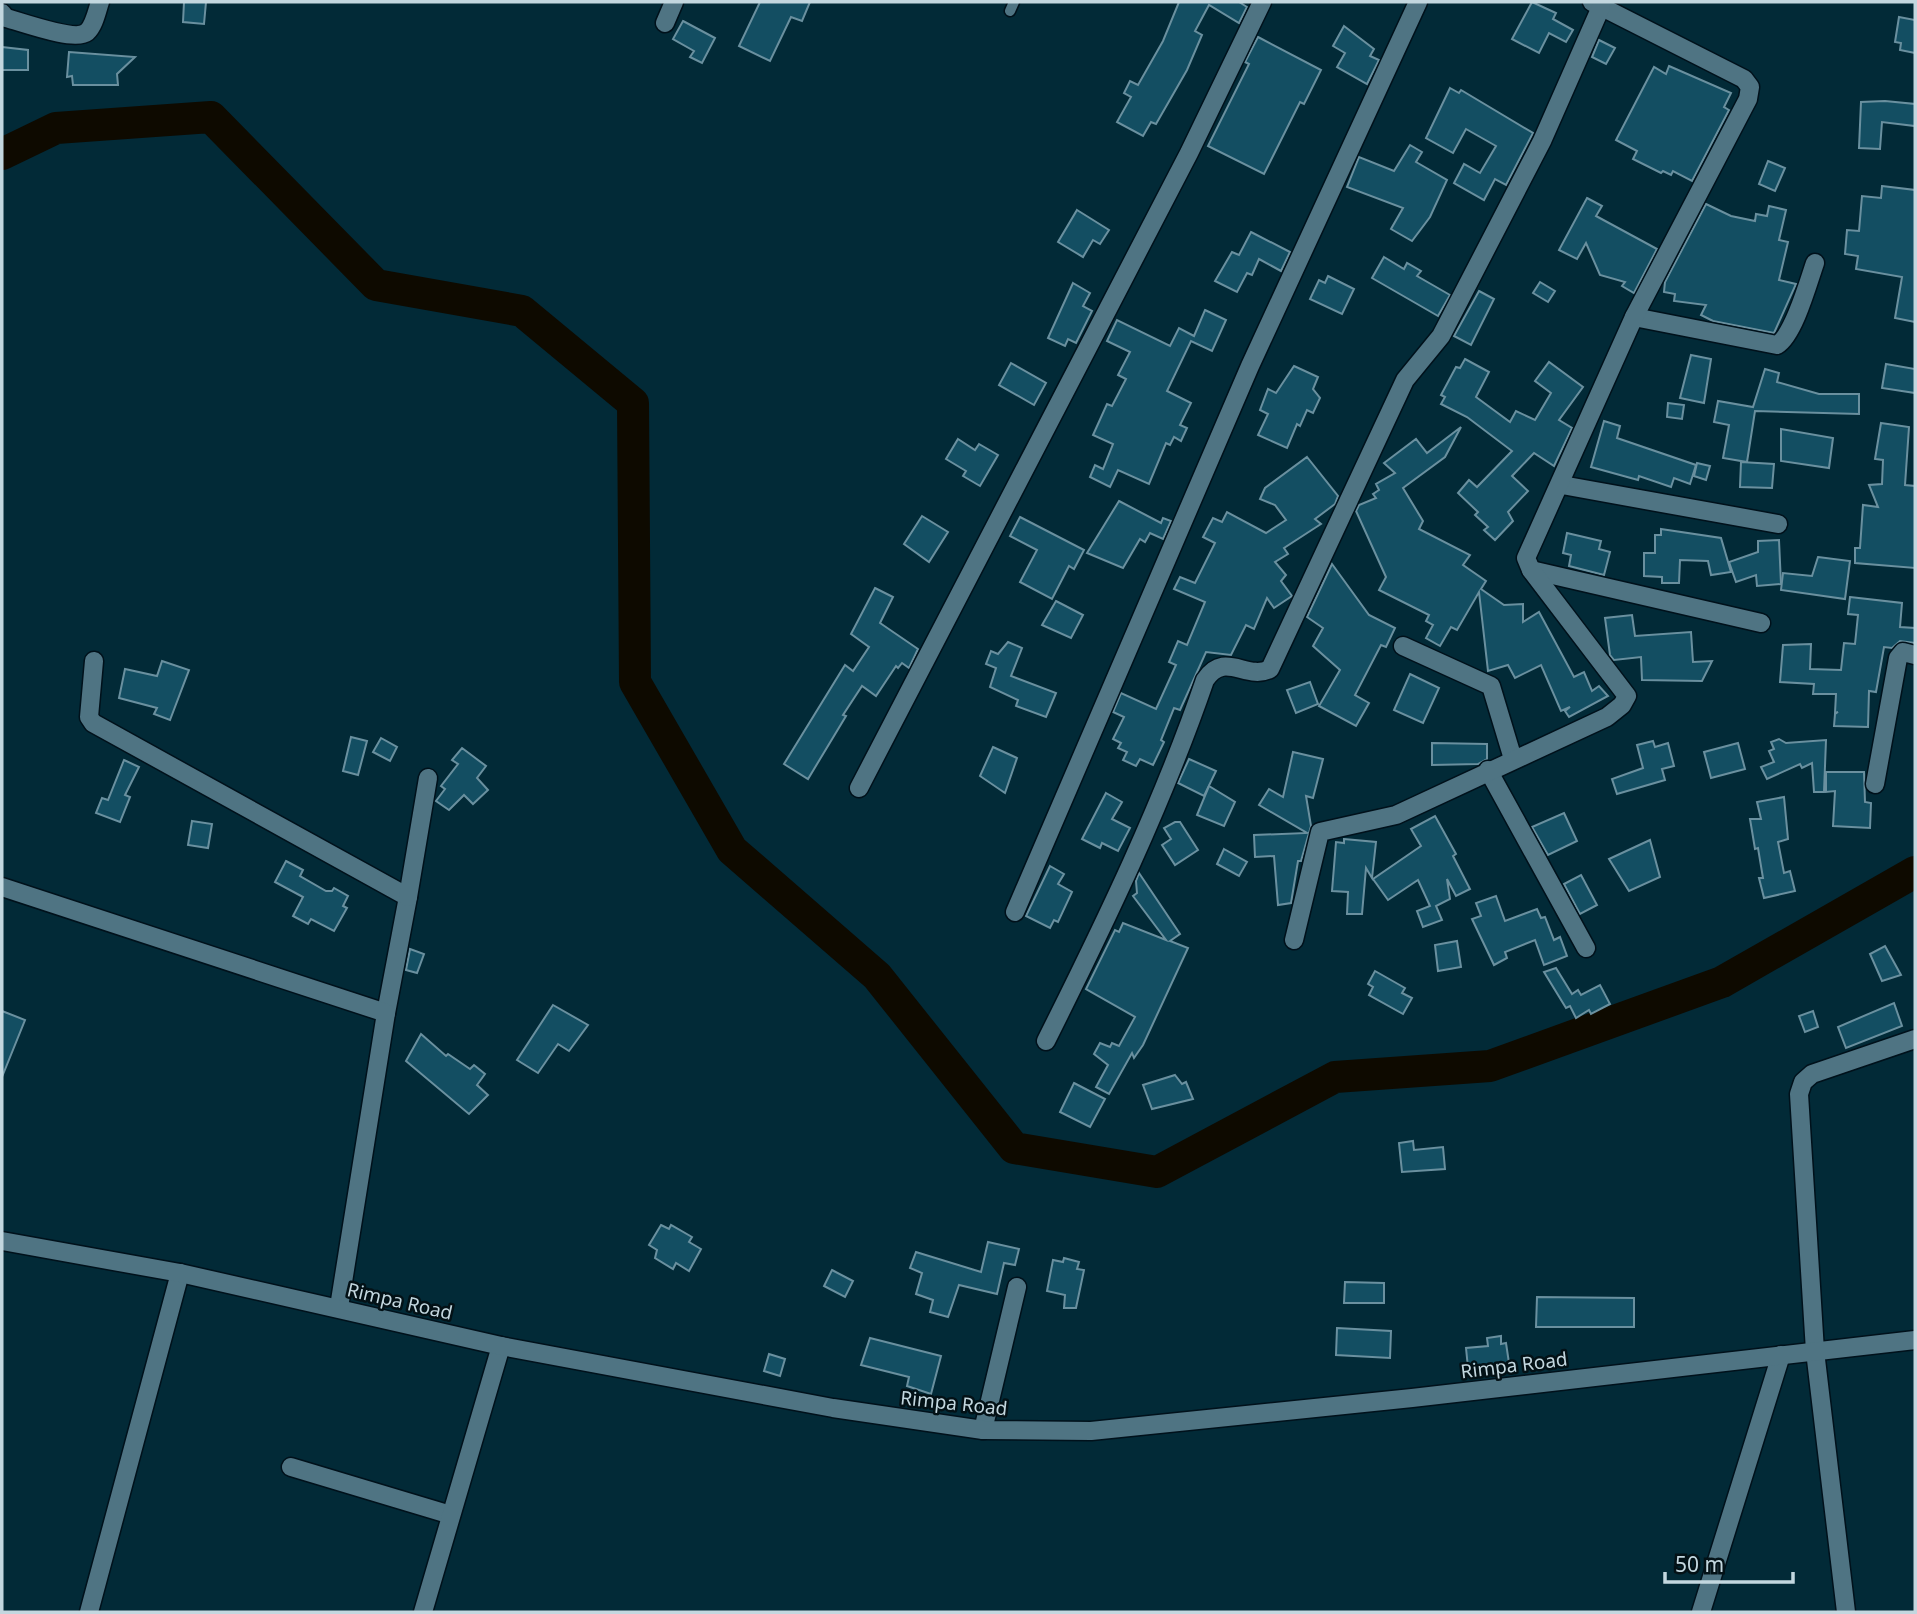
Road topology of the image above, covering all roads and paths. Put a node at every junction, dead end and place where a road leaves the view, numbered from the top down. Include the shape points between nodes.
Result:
1 (100, 2) edge
2 (674, 2) edge
3 (1262, 2) edge
4 (1418, 2) edge
5 (1597, 5) edge
6 (2, 13) edge
7 (665, 23) dead end
8 (1815, 263) dead end
9 (1634, 317) junction
10 (1562, 485) junction
11 (1778, 524) dead end
12 (1531, 570) junction
13 (1761, 623) dead end
14 (1403, 646) dead end
15 (1915, 655) edge
16 (94, 661) dead end
17 (1513, 759) junction
18 (1488, 771) junction
19 (428, 778) dead end
20 (1875, 784) dead end
21 (859, 788) dead end
22 (2, 887) edge
23 (408, 897) junction
24 (1015, 912) dead end
25 (1294, 940) dead end
26 (1586, 948) dead end
27 (386, 1013) junction
28 (1915, 1039) edge
29 (1046, 1041) dead end
30 (2, 1241) edge
31 (180, 1273) junction
32 (1017, 1287) dead end
33 (339, 1307) junction
34 (1915, 1340) edge
35 (501, 1346) junction
36 (1815, 1351) junction
37 (1781, 1355) junction
38 (983, 1430) junction
39 (291, 1467) dead end
40 (451, 1515) junction
41 (89, 1612) edge
42 (423, 1612) edge
43 (1700, 1612) edge
44 (1846, 1612) edge

1 - 6 street via 90,30 83,35 6,18
2 - 7 street
3 - 21 street via 1177,177
4 - 24 street via 1250,366
5 - 9 street via 1744,79 1750,87 1748,99
5 - 29 street via 1542,141 1441,336 1405,380 1270,669 1262,673 1220,667 1205,680 1177,762
8 - 9 street via 1792,324 1777,345
9 - 10 street
10 - 11 street
10 - 12 street via 1529,547 1526,558
12 - 13 street
12 - 17 street via 1627,696 1607,717
14 - 17 street via 1491,686
15 - 20 street via 1903,652 1898,658
16 - 23 street via 89,716 93,723
17 - 18 street
18 - 25 street via 1396,815 1320,832
18 - 26 street
19 - 23 street
22 - 27 street
23 - 27 street
27 - 33 street
28 - 36 street via 1827,1068 1802,1082 1799,1094
30 - 31 street, Rimpa Road
31 - 33 street, Rimpa Road
31 - 41 street
32 - 38 street
33 - 35 street, Rimpa Road
34 - 36 street, Rimpa Road
35 - 38 street, Rimpa Road via 833,1408
35 - 40 street
36 - 37 street, Rimpa Road
36 - 44 street
37 - 38 street, Rimpa Road via 1091,1431
37 - 43 street
39 - 40 street
40 - 42 street

